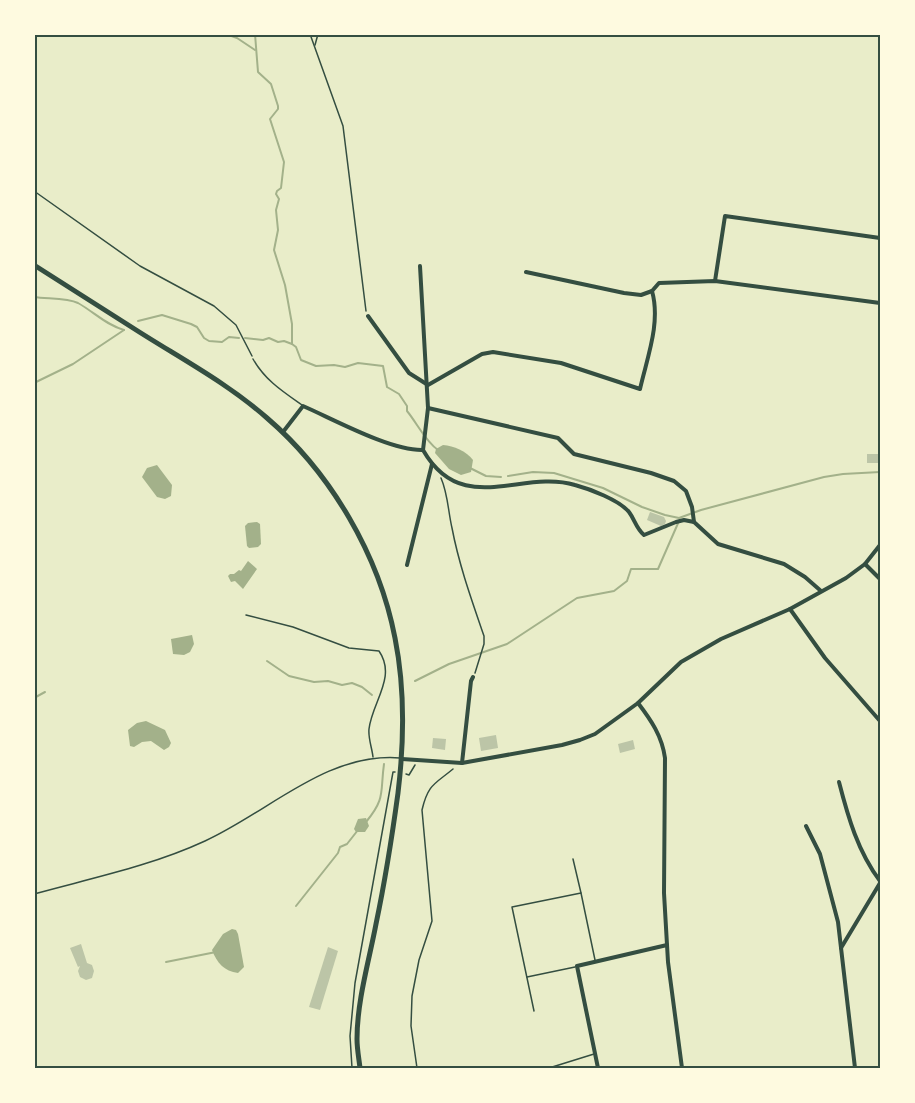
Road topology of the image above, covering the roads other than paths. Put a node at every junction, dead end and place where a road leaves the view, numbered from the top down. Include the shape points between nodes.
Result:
1 (880, 238) edge
2 (34, 264) edge
3 (420, 266) dead end
4 (526, 272) dead end
5 (715, 280) junction
6 (652, 291) junction
7 (880, 303) edge
8 (368, 316) road end
9 (253, 358) road end
10 (428, 385) junction
11 (303, 405) junction
12 (428, 408) junction
13 (283, 432) junction
14 (423, 450) junction
15 (434, 466) junction
16 (694, 522) junction
17 (880, 545) edge
18 (865, 564) junction
19 (406, 565) dead end
20 (880, 579) edge
21 (821, 591) junction
22 (790, 609) junction
23 (246, 615) dead end
24 (473, 677) road end
25 (638, 702) junction
26 (880, 721) edge
27 (373, 758) junction
28 (402, 759) junction
29 (462, 763) junction
30 (839, 782) dead end
31 (806, 826) dead end
32 (573, 859) dead end
33 (880, 882) edge
34 (581, 893) junction
35 (34, 894) edge
36 (667, 945) junction
37 (841, 948) junction
38 (596, 962) junction
39 (577, 966) junction
40 (526, 977) junction
41 (534, 1011) dead end
42 (595, 1054) junction
43 (360, 1068) edge
44 (549, 1068) edge
45 (598, 1068) edge
46 (682, 1068) edge
47 (855, 1068) edge

1 - 5 street via 725,216
2 - 13 main road via 229,388
3 - 10 street
4 - 6 street via 624,293 641,295
5 - 6 street via 659,282
5 - 7 street
6 - 10 street via 656,305 654,327 640,389 561,363 493,351
8 - 10 street via 409,373
9 - 11 lane via 268,381
10 - 12 street
11 - 13 street
11 - 14 street via 360,432
12 - 14 street
12 - 16 street via 558,438 574,454 674,481 686,490
13 - 28 main road via 340,503 380,584 399,660
14 - 15 street
15 - 16 street via 451,480 465,485 575,484 618,502 644,535 676,522
15 - 19 street
16 - 21 street via 718,544 784,564
17 - 18 street
18 - 20 street
18 - 21 street
21 - 22 street
22 - 25 street via 721,639 681,662
22 - 26 street via 825,658
23 - 27 lane via 349,648 379,651 386,661 385,678 369,729
24 - 29 street
25 - 29 street via 606,727 580,740
25 - 36 street via 656,730 665,758
27 - 28 lane
27 - 35 lane via 325,771 239,824 168,857
28 - 29 street
28 - 43 main road via 361,1007 357,1039
30 - 33 street via 849,822
31 - 37 street via 820,854 831,892
32 - 34 lane
33 - 37 street
34 - 38 lane
34 - 40 lane via 512,906
36 - 38 street
36 - 46 street
37 - 47 street
38 - 39 street
39 - 40 lane
39 - 42 street
40 - 41 lane
42 - 44 lane
42 - 45 street

